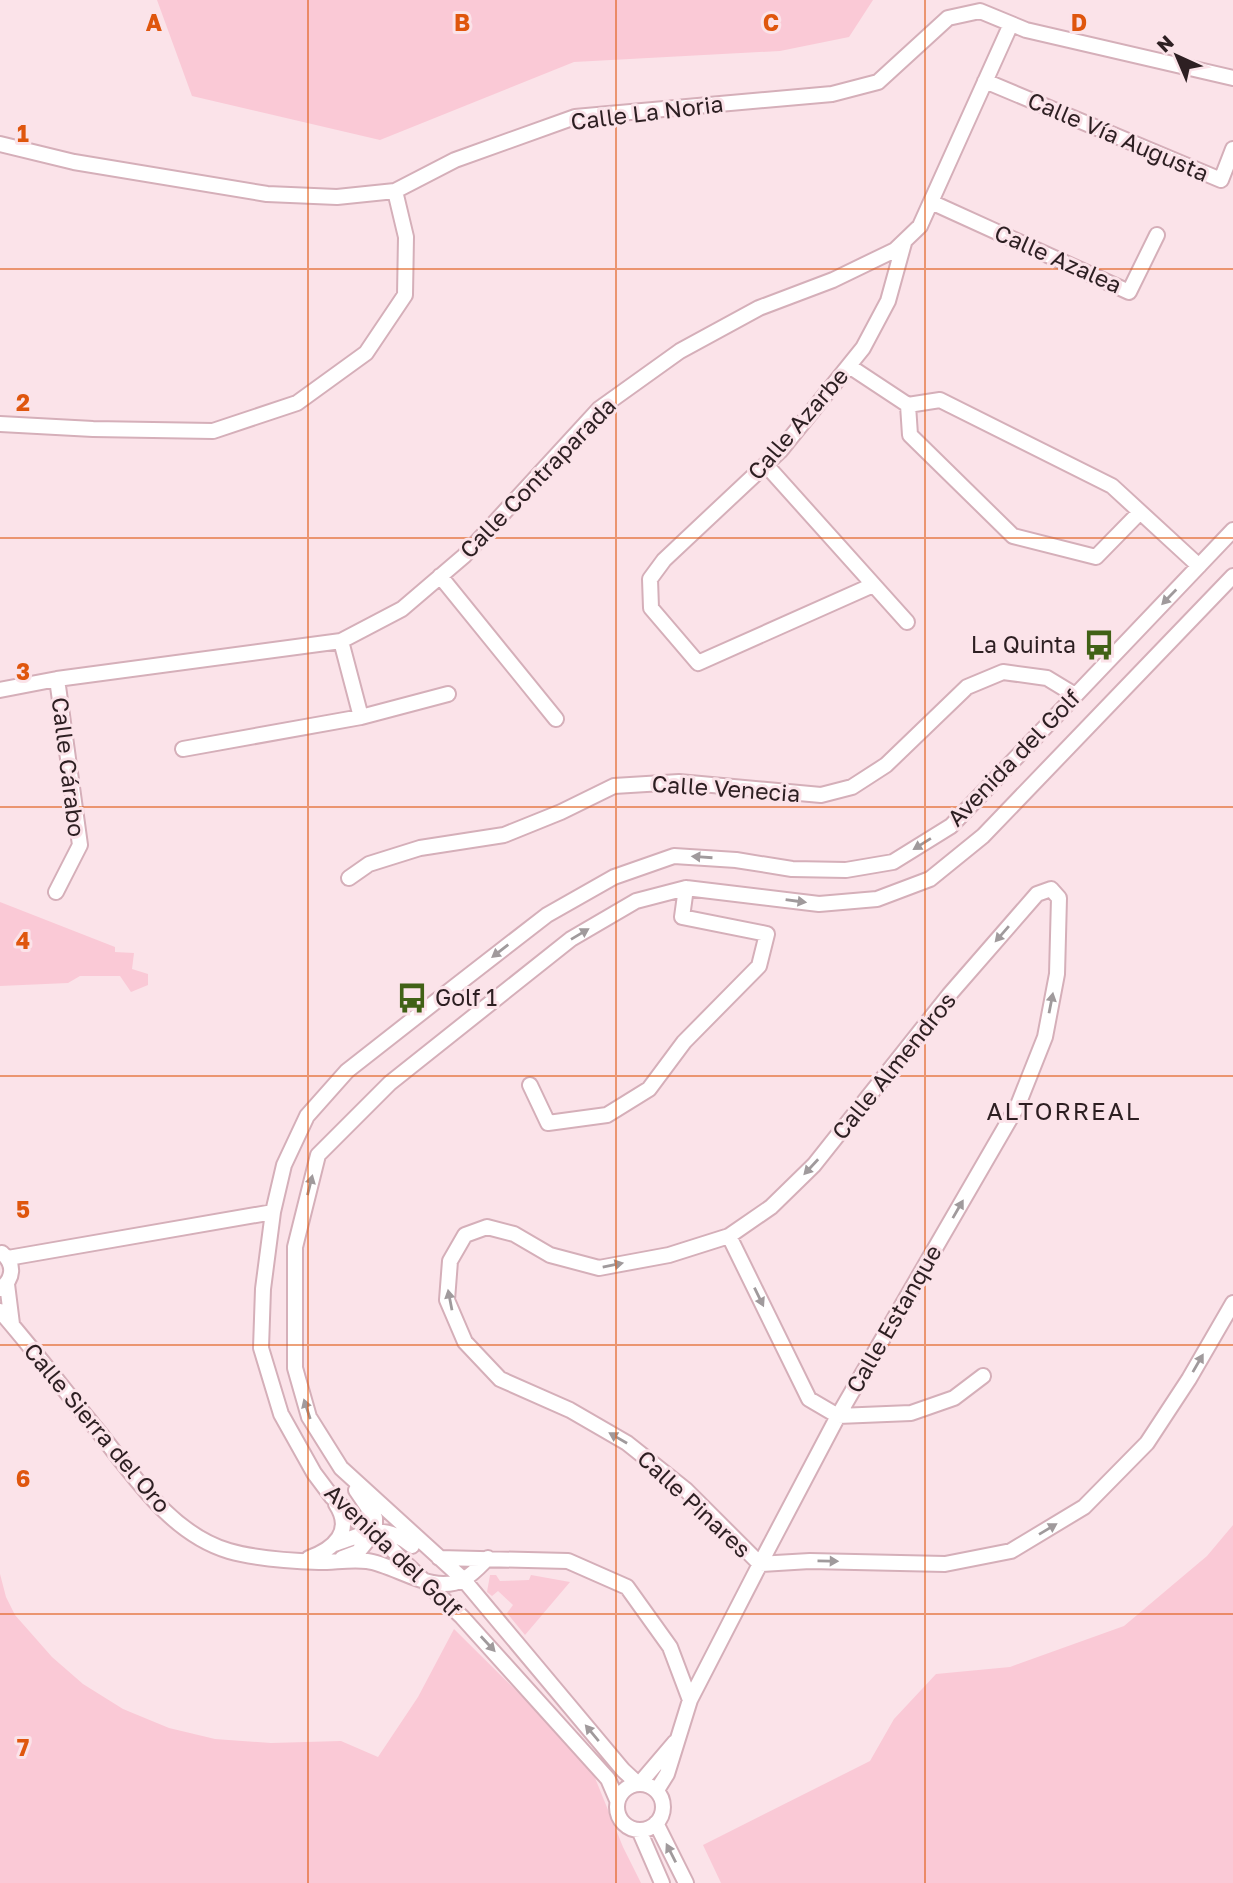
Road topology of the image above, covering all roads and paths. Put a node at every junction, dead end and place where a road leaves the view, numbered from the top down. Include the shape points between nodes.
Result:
1 (1011, 24) junction
2 (1233, 78) edge
3 (985, 81) junction
4 (0, 144) edge
5 (1233, 149) edge
6 (395, 191) junction
7 (931, 202) junction
8 (1157, 234) dead end
9 (904, 241) junction
10 (849, 366) junction
11 (908, 405) junction
12 (0, 424) edge
13 (766, 465) junction
14 (1140, 512) junction
15 (1233, 530) edge
16 (1199, 566) junction
17 (440, 576) junction
18 (1233, 576) edge
19 (873, 585) junction
20 (907, 622) dead end
21 (341, 641) junction
22 (57, 679) junction
23 (0, 690) edge
24 (448, 694) dead end
25 (1075, 695) junction
26 (361, 717) junction
27 (556, 719) dead end
28 (183, 748) dead end
29 (349, 878) dead end
30 (686, 888) junction
31 (1051, 889) joint
32 (56, 892) dead end
33 (530, 1084) dead end
34 (272, 1212) junction
35 (729, 1236) junction
36 (3, 1253) edge
37 (3, 1287) edge
38 (1233, 1303) edge
39 (0, 1311) edge
40 (12, 1325) junction
41 (984, 1376) dead end
42 (838, 1416) junction
43 (341, 1468) junction
44 (332, 1497) junction
45 (375, 1531) junction
46 (335, 1544) junction
47 (488, 1558) junction
48 (443, 1559) junction
49 (304, 1560) junction
50 (337, 1560) junction
51 (760, 1564) junction
52 (463, 1579) junction
53 (425, 1581) junction
54 (690, 1700) junction
55 (678, 1738) junction
56 (639, 1783) junction
57 (657, 1790) junction
58 (617, 1800) junction
59 (656, 1823) junction
60 (639, 1830) junction
61 (662, 1883) edge
62 (686, 1883) edge

1 - 2 street, Calle La Noria
1 - 3 street, Calle Contraparada
1 - 6 street, Calle La Noria via 980,11 948,18 878,82 832,94 575,117 455,160
3 - 5 street, Calle Vía Augusta via 1221,180
3 - 7 street, Calle Contraparada
4 - 6 street, Calle La Noria via 74,162 267,194 337,197
6 - 12 street via 406,237 405,295 366,353 297,403 213,430
7 - 8 street, Calle Azalea via 1129,292
7 - 9 street, Calle Contraparada via 920,226
9 - 10 street, Calle Azarbe via 888,301
9 - 17 street, Calle Contraparada via 895,250 833,280 760,308 670,358 599,409 464,556
10 - 11 street
10 - 13 street, Calle Azarbe
11 - 14 street via 940,400 1112,486
11 - 14 street via 910,435 1013,536 1096,557
13 - 19 street
13 - 19 street, Calle Azarbe via 664,560 650,579 651,608 698,663
14 - 16 street
15 - 16 street, Avenida del Golf
16 -> 25 street, Avenida del Golf
17 - 21 street, Calle Contraparada via 402,609
17 - 27 street
30 -> 18 street, Avenida del Golf via 819,904 877,899 930,879 983,836
19 - 20 street
21 - 22 street, Calle Contraparada
21 - 26 street
22 - 23 street, Calle Contraparada
22 - 32 street, Calle Cárabo via 80,845
24 - 26 street
25 - 29 street, Calle Venecia via 1047,678 1003,672 967,687 886,765 852,787 821,795 679,782 614,786 504,835 420,848 369,864
25 -> 34 street, Avenida del Golf via 951,826 892,862 846,870 792,869 674,856 614,877 547,915 348,1070 307,1116 284,1165
26 - 28 street
30 - 33 street via 682,917 767,934 759,966 684,1042 649,1089 607,1115 548,1123
43 -> 30 street, Avenida del Golf via 309,1416 295,1368 295,1247 317,1155 390,1083 572,939 636,901
31 -> 35 street, Calle Almendros via 1038,894 949,995 814,1165 771,1207
42 -> 31 street, Calle Estanque via 1018,1104 1045,1037 1057,974 1059,898
34 - 36 street
34 - 44 street, Avenida del Golf via 261,1348 281,1414
35 -> 42 street via 809,1399
51 -> 35 street, Calle Pinares via 686,1490 627,1443 570,1410 500,1379 465,1342 447,1300 450,1261 465,1235 487,1227 514,1234 550,1255 599,1268 669,1255
36 - 37 street, Calle Sierra del Oro via 12,1272
37 - 40 street, Calle Sierra del Oro
51 -> 38 street via 945,1564 1011,1551 1084,1507 1147,1443
39 - 40 street, Calle Sierra del Oro
40 - 49 street, Calle Sierra del Oro via 175,1521 228,1550
41 - 42 street via 954,1398 911,1413
42 - 51 street, Calle Estanque
43 - 45 street via 374,1518
43 - 48 street, Avenida del Golf
44 - 45 street, Avenida del Golf
44 - 46 street via 344,1525
45 - 46 street
45 - 48 street via 400,1535 422,1554
45 - 50 street via 358,1552
45 - 53 street, Avenida del Golf
46 - 49 street
47 - 48 street
47 - 52 street
47 - 54 street via 568,1561 627,1587 670,1647
48 - 52 street, Avenida del Golf
49 - 50 street, Calle Sierra del Oro
50 - 53 street, Calle Sierra del Oro via 367,1561
51 - 54 street, Calle Estanque
52 - 53 street
56 -> 52 street, Avenida del Golf via 623,1770
53 -> 58 street, Avenida del Golf via 567,1732 608,1779
54 - 55 street, Calle Estanque
55 - 56 street, Calle Estanque
55 - 57 street, Calle Estanque
56 - 57 street
56 - 58 street via 626,1788
57 - 59 street via 663,1811
58 - 60 street via 621,1820
59 - 60 street
62 -> 59 street
60 - 61 street

